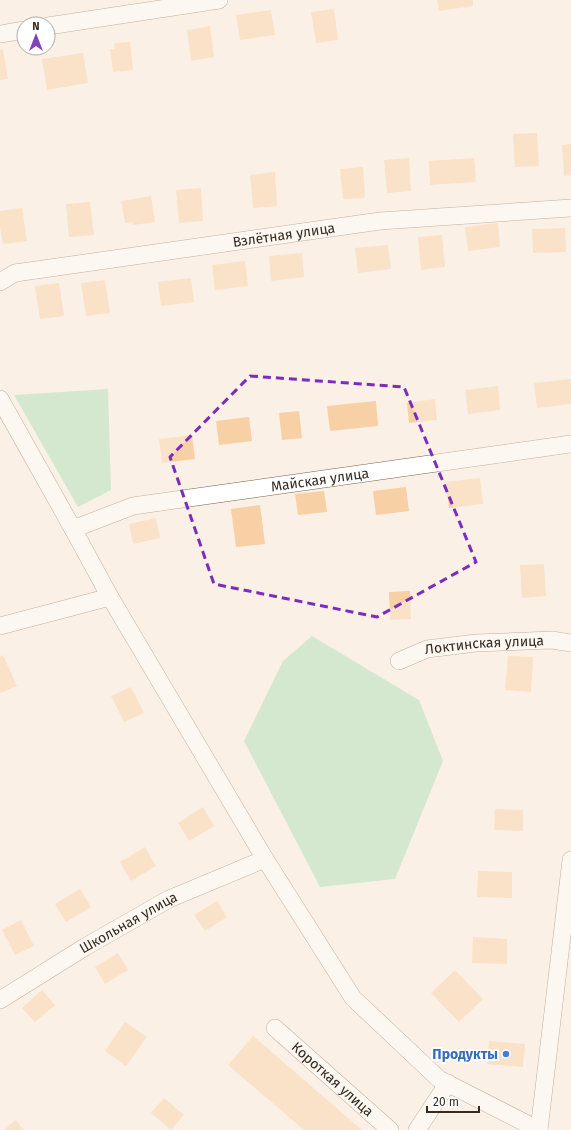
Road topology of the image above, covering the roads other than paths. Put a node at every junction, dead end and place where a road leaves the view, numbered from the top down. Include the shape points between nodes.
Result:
1 (219, 0) edge
2 (56, 25) edge
3 (16, 31) edge
4 (0, 34) edge
5 (571, 208) edge
6 (0, 282) edge
7 (0, 399) edge
8 (571, 444) edge
9 (74, 529) junction
10 (110, 597) junction
11 (0, 626) edge
12 (571, 644) edge
13 (399, 661) dead end
14 (265, 859) junction
15 (571, 860) edge
16 (0, 1000) edge
17 (275, 1028) dead end
18 (448, 1083) junction
19 (390, 1130) edge
20 (417, 1130) edge
21 (539, 1130) edge

1 - 2 street
3 - 4 street
5 - 6 street, Взлётная улица via 380,221 15,274
7 - 9 street
8 - 9 street, Майская улица via 133,506
9 - 10 street
10 - 11 street
10 - 14 street
12 - 13 street, Локтинская улица via 552,640 476,642 427,649
14 - 16 street, Школьная улица via 169,899
14 - 18 street via 353,998 439,1079
15 - 21 street
17 - 19 street, Короткая улица
18 - 20 street
18 - 21 street

